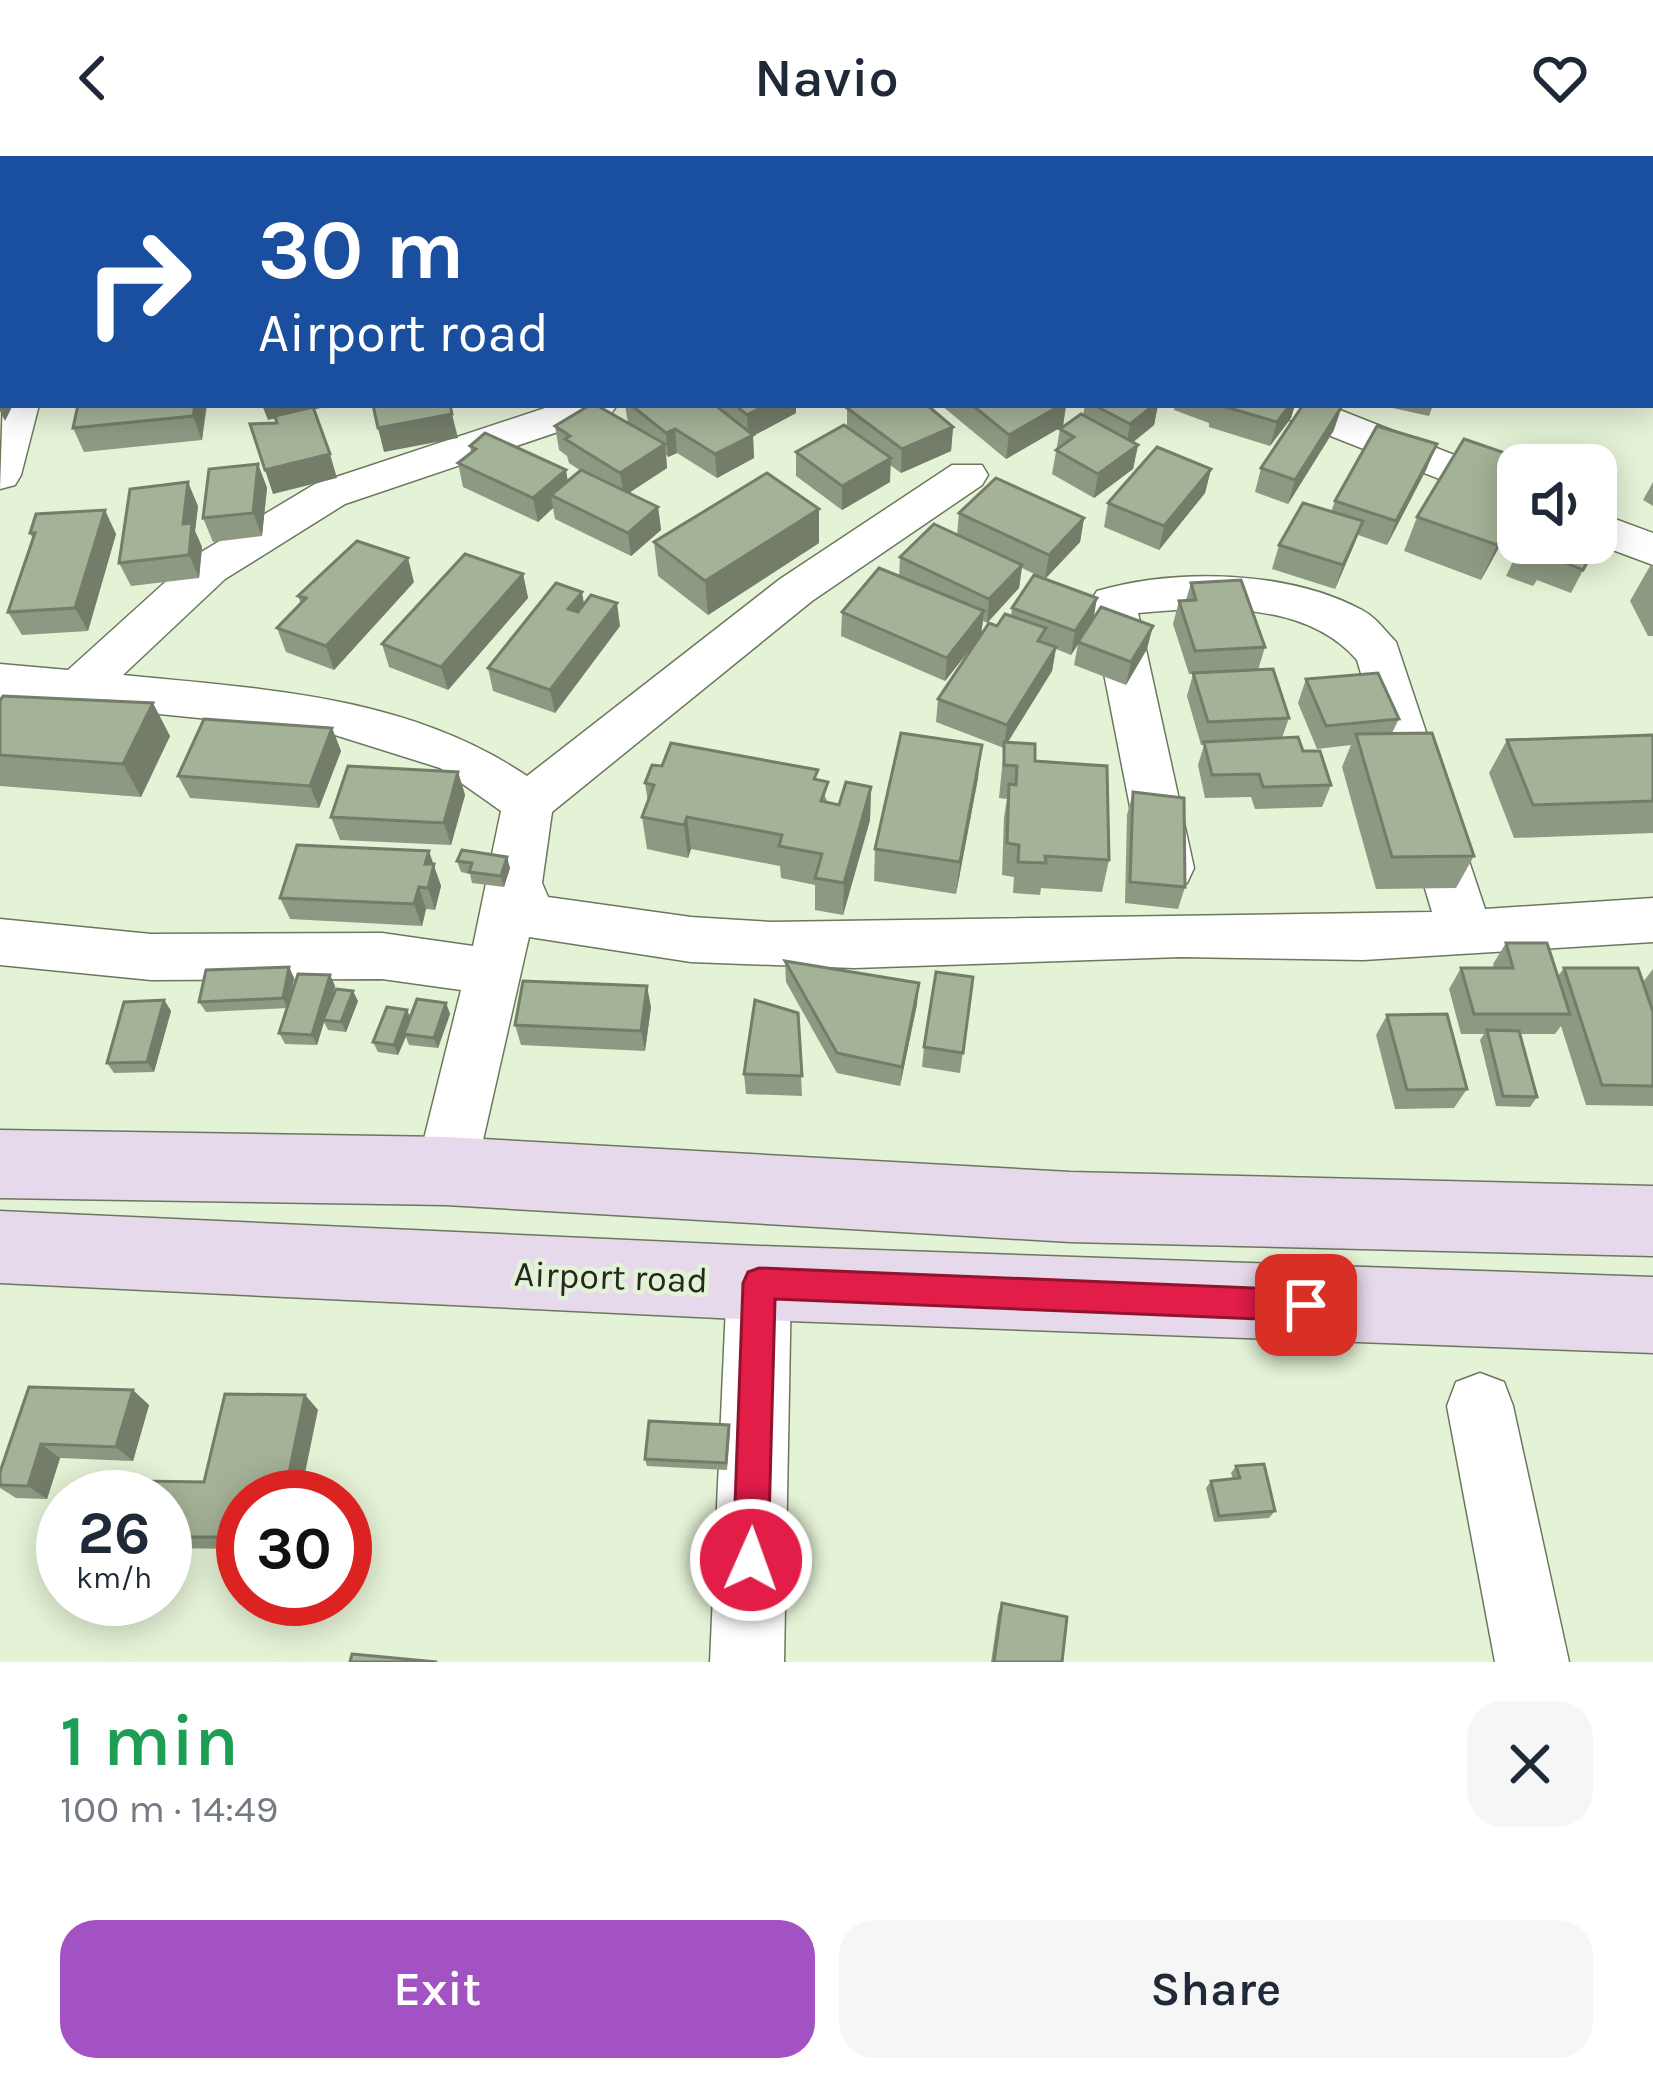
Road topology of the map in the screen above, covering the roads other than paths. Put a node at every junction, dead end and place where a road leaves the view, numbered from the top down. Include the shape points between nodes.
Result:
1 (17, 408) edge
2 (587, 408) edge
3 (1298, 408) edge
4 (0, 475) edge
5 (968, 476) dead end
6 (1497, 488) edge
7 (1617, 535) edge
8 (1653, 550) edge
9 (0, 681) edge
10 (76, 690) junction
11 (528, 803) junction
12 (515, 884) junction
13 (1653, 920) edge
14 (1465, 931) junction
15 (1182, 935) junction
16 (0, 942) edge
17 (495, 972) junction
18 (0, 1164) edge
19 (446, 1172) junction
20 (1249, 1210) junction
21 (1653, 1221) edge
22 (0, 1247) edge
23 (759, 1283) junction
24 (1262, 1304) junction
25 (1653, 1316) edge
26 (1480, 1406) dead end
27 (747, 1662) edge
28 (1532, 1662) edge

1 - 4 street
2 - 10 street via 330,494 209,568
3 - 6 street
5 - 11 street via 796,590
7 - 8 street
9 - 10 street
10 - 11 street via 320,712 458,754
11 - 12 street
12 - 15 street via 529,915 703,940 929,949
12 - 17 street
13 - 14 street
14 - 15 street
14 - 15 street via 1378,654 1349,623 1295,603 1147,593 1113,602
16 - 17 street via 151,957 382,956
17 - 19 street
18 - 19 main road
19 - 20 main road
20 - 21 main road
20 - 24 main road
22 - 23 main road, Airport road
23 - 24 main road, Airport road
23 - 27 street
24 - 25 main road, Airport road
26 - 28 street

